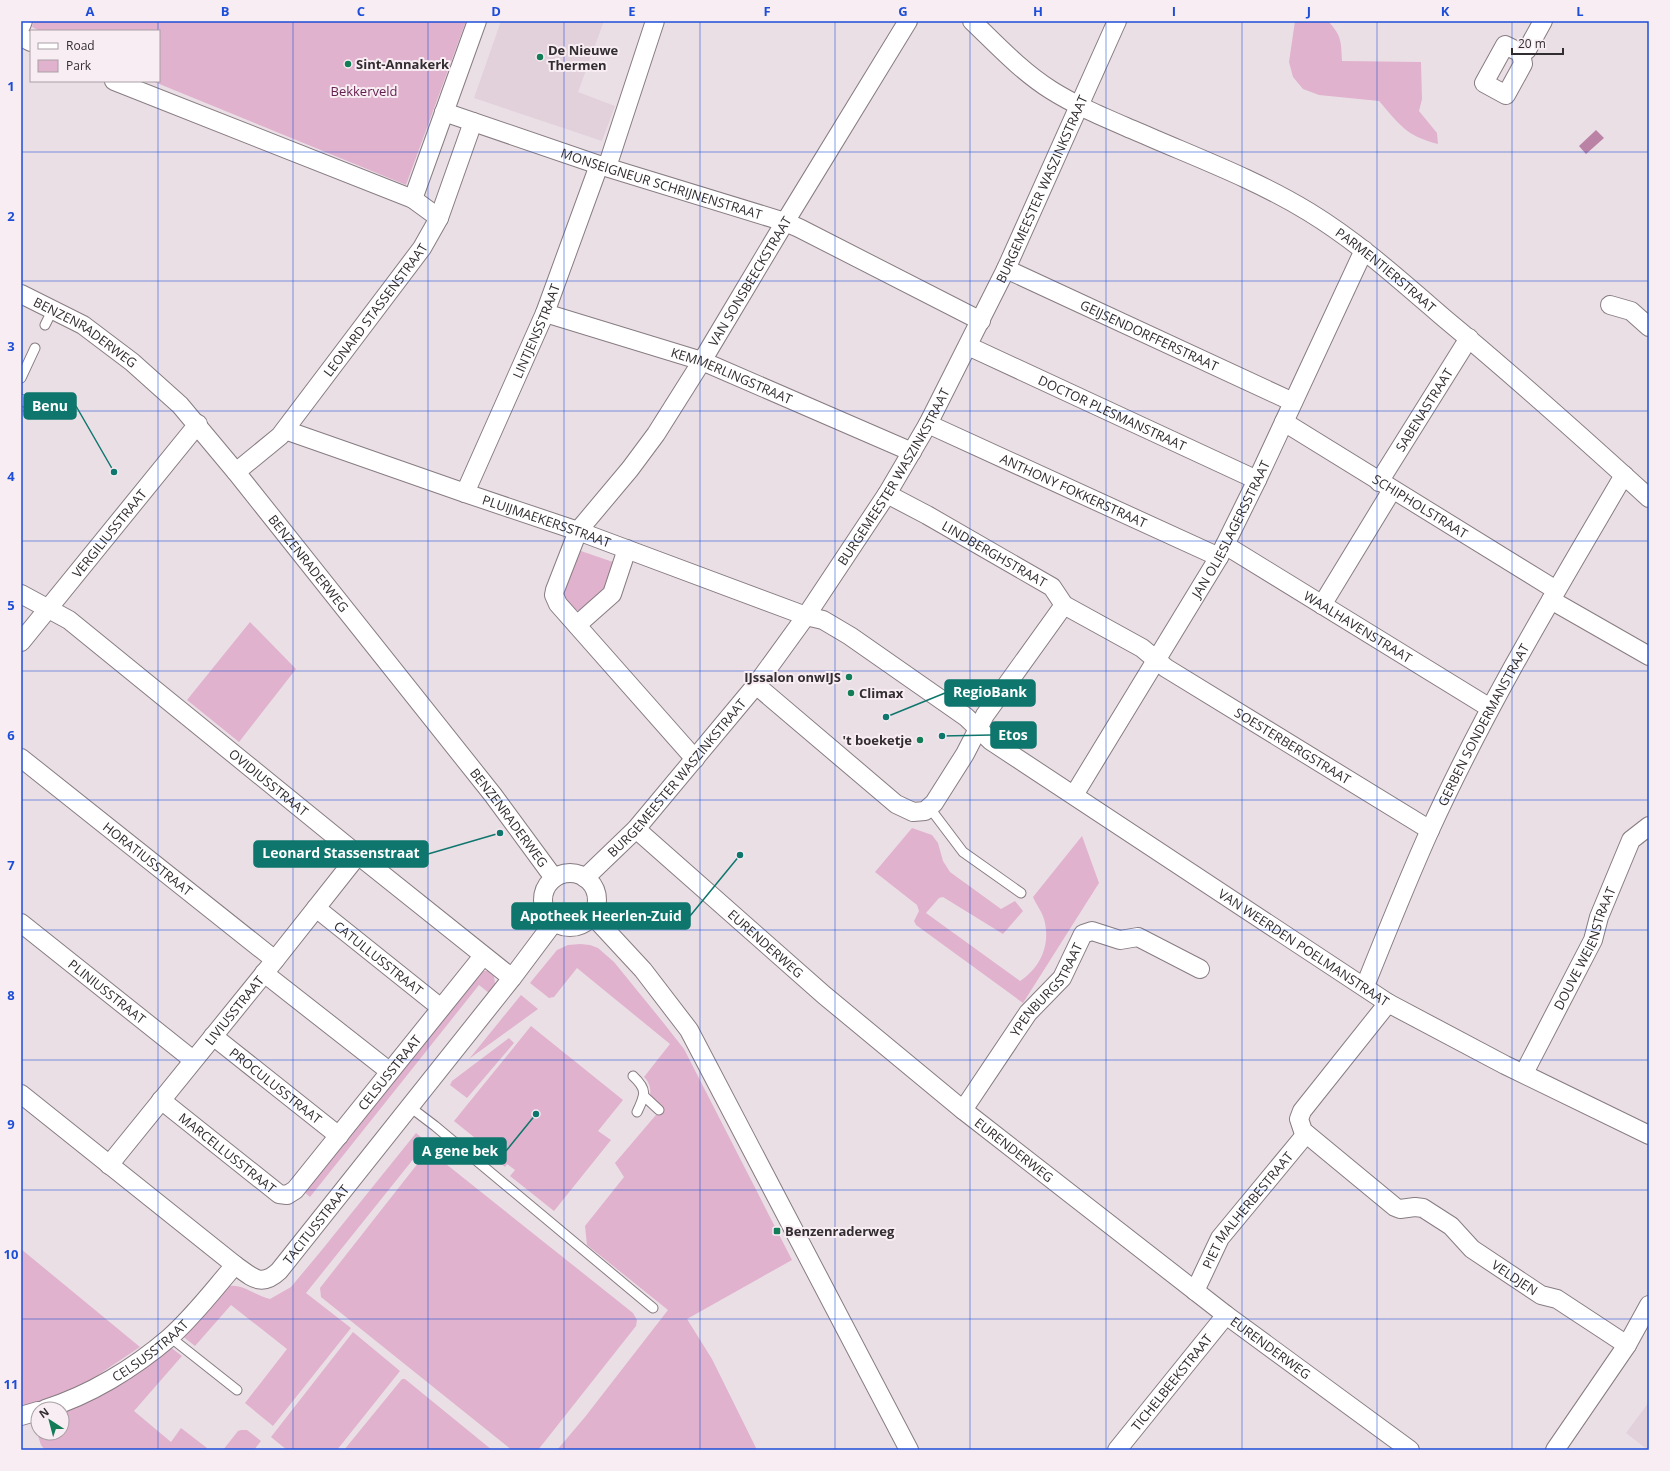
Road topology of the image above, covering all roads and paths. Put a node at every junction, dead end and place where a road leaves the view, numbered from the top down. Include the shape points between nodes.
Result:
1 (23, 21) edge
2 (477, 21) edge
3 (655, 21) edge
4 (908, 21) edge
5 (972, 21) edge
6 (1117, 21) edge
7 (1543, 21) edge
8 (21, 26) edge
9 (21, 37) edge
10 (30, 42) edge
11 (1521, 53) dead end
12 (117, 82) edge
13 (1080, 106) junction
14 (444, 112) junction
15 (473, 122) junction
16 (603, 166) junction
17 (413, 199) junction
18 (439, 218) junction
19 (785, 222) junction
20 (1364, 250) junction
21 (1006, 269) junction
22 (21, 294) edge
23 (1610, 305) dead end
24 (53, 309) junction
25 (545, 314) junction
26 (981, 321) junction
27 (45, 325) dead end
28 (1649, 327) edge
29 (1469, 338) junction
30 (968, 346) junction
31 (35, 348) dead end
32 (702, 361) junction
33 (21, 378) edge
34 (21, 399) edge
35 (1293, 402) junction
36 (38, 412) dead end
37 (1284, 422) junction
38 (198, 424) junction
39 (928, 424) junction
40 (285, 430) junction
41 (912, 452) junction
42 (236, 472) junction
43 (1624, 475) junction
44 (1257, 480) junction
45 (1386, 486) junction
46 (465, 493) junction
47 (887, 494) junction
48 (1649, 498) edge
49 (578, 531) junction
50 (627, 549) junction
51 (1222, 551) junction
52 (21, 594) edge
53 (1554, 595) junction
54 (1064, 605) junction
55 (1322, 605) junction
56 (48, 608) junction
57 (806, 616) junction
58 (577, 625) junction
59 (21, 642) edge
60 (1649, 656) edge
61 (1157, 660) junction
62 (756, 684) junction
63 (1490, 708) junction
64 (978, 728) junction
65 (21, 758) edge
66 (695, 759) junction
67 (1074, 795) junction
68 (929, 807) junction
69 (1649, 826) edge
70 (636, 829) junction
71 (1430, 830) junction
72 (358, 855) junction
73 (554, 878) junction
74 (585, 878) junction
75 (1021, 893) dead end
76 (316, 908) junction
77 (592, 915) junction
78 (554, 922) junction
79 (21, 924) edge
80 (483, 956) junction
81 (270, 966) junction
82 (1200, 969) dead end
83 (512, 978) junction
84 (1365, 986) junction
85 (1388, 1003) junction
86 (441, 1008) junction
87 (213, 1036) junction
88 (193, 1060) junction
89 (389, 1071) junction
90 (1524, 1074) junction
91 (633, 1076) dead end
92 (21, 1094) edge
93 (645, 1097) junction
94 (161, 1100) junction
95 (410, 1107) junction
96 (659, 1110) dead end
97 (963, 1110) junction
98 (637, 1112) dead end
99 (1306, 1134) junction
100 (1649, 1135) edge
101 (339, 1136) junction
102 (109, 1165) junction
103 (295, 1190) joint
104 (235, 1265) junction
105 (1195, 1291) junction
106 (1649, 1305) edge
107 (654, 1308) dead end
108 (1226, 1315) junction
109 (170, 1337) junction
110 (1627, 1345) junction
111 (237, 1390) dead end
112 (66, 1401) edge
113 (909, 1450) edge
114 (1117, 1450) edge
115 (1410, 1450) edge
116 (1555, 1450) edge

1 - 8 street
2 - 14 street
3 - 16 street, LINTJENSSTRAAT
4 - 19 street, VAN SONSBEECKSTRAAT
5 - 13 street, PARMENTIERSTRAAT via 1032,78
6 - 13 street, BURGEMEESTER WASZINKSTRAAT
7 - 11 street via 1527,50
9 - 10 street
12 - 17 street
13 - 20 street, PARMENTIERSTRAAT via 1246,178 1306,210
13 - 21 street, BURGEMEESTER WASZINKSTRAAT
14 - 15 street, MONSEIGNEUR SCHRIJNENSTRAAT
14 - 17 street
15 - 16 street, MONSEIGNEUR SCHRIJNENSTRAAT
15 - 18 street, LEONARD STASSENSTRAAT
16 - 19 street, MONSEIGNEUR SCHRIJNENSTRAAT
16 - 25 street, LINTJENSSTRAAT
17 - 18 street
18 - 40 street, LEONARD STASSENSTRAAT via 422,248
19 - 26 street, MONSEIGNEUR SCHRIJNENSTRAAT
19 - 32 street, VAN SONSBEECKSTRAAT
20 - 29 street, PARMENTIERSTRAAT
20 - 35 street, JAN OLIESLAGERSSTRAAT
21 - 26 street, BURGEMEESTER WASZINKSTRAAT
21 - 35 street, GEIJSENDORFFERSTRAAT
22 - 24 street, BENZENRADERWEG
23 - 28 street via 1631,311
24 - 27 lane
24 - 38 street, BENZENRADERWEG via 83,325 118,350 164,389
25 - 32 street, KEMMERLINGSTRAAT
25 - 46 street, LINTJENSSTRAAT
26 - 30 street, BURGEMEESTER WASZINKSTRAAT
29 - 43 street, PARMENTIERSTRAAT
29 - 45 street, SABENASTRAAT
30 - 39 street, BURGEMEESTER WASZINKSTRAAT
30 - 44 street, DOCTOR PLESMANSTRAAT
31 - 33 lane
32 - 41 street, KEMMERLINGSTRAAT
32 - 49 street, VAN SONSBEECKSTRAAT via 656,434
34 - 36 lane
35 - 37 street, JAN OLIESLAGERSSTRAAT
37 - 44 street, JAN OLIESLAGERSSTRAAT
37 - 45 street, SCHIPHOLSTRAAT
38 - 42 street, BENZENRADERWEG
38 - 56 street, VERGILIUSSTRAAT
39 - 41 street, BURGEMEESTER WASZINKSTRAAT
39 - 51 street, ANTHONY FOKKERSTRAAT
40 - 42 street, LEONARD STASSENSTRAAT
40 - 46 street, PLUIJMAEKERSSTRAAT
41 - 47 street, BURGEMEESTER WASZINKSTRAAT
42 - 73 street, BENZENRADERWEG via 493,795
43 - 48 street, PARMENTIERSTRAAT
43 - 53 street, GERBEN SONDERMANSTRAAT
44 - 51 street, JAN OLIESLAGERSSTRAAT
45 - 53 street, SCHIPHOLSTRAAT
45 - 55 street, SABENASTRAAT
46 - 49 street, PLUIJMAEKERSSTRAAT
47 - 54 street, LINDBERGHSTRAAT via 1052,588
47 - 57 street, BURGEMEESTER WASZINKSTRAAT
49 - 50 street, PLUIJMAEKERSSTRAAT
49 - 58 street, VAN SONSBEECKSTRAAT via 554,595 558,604
50 - 57 street, PLUIJMAEKERSSTRAAT
50 - 58 street via 612,594
51 - 55 street, WAALHAVENSTRAAT
51 - 61 street, JAN OLIESLAGERSSTRAAT
52 - 56 street, OVIDIUSSTRAAT
53 - 60 street, SCHIPHOLSTRAAT
53 - 63 street, GERBEN SONDERMANSTRAAT
54 - 61 street, LINDBERGHSTRAAT via 1142,648
54 - 64 street
55 - 63 street, WAALHAVENSTRAAT
56 - 59 street, VERGILIUSSTRAAT
56 - 72 street, OVIDIUSSTRAAT via 69,620
57 - 62 street, BURGEMEESTER WASZINKSTRAAT
57 - 64 street, VAN WEERDEN POELMANSTRAAT via 823,620 850,636
58 - 66 street
61 - 67 street, JAN OLIESLAGERSSTRAAT
61 - 71 street, SOESTERBERGSTRAAT via 1166,668
62 - 66 street, BURGEMEESTER WASZINKSTRAAT
62 - 68 street via 896,804 913,812 925,811
63 - 71 street, GERBEN SONDERMANSTRAAT
64 - 67 street, VAN WEERDEN POELMANSTRAAT via 991,741
64 - 68 street via 965,754
65 - 81 street, HORATIUSSTRAAT
66 - 70 street, BURGEMEESTER WASZINKSTRAAT
67 - 84 street, VAN WEERDEN POELMANSTRAAT
68 - 75 lane via 963,852
69 - 90 street, DOUVE WEIENSTRAAT via 1631,840 1599,917 1593,940
70 - 74 street, BURGEMEESTER WASZINKSTRAAT
70 - 97 street, EURENDERWEG via 824,996
71 - 84 street, GERBEN SONDERMANSTRAAT
72 - 76 street, LIVIUSSTRAAT
72 - 80 street, OVIDIUSSTRAAT
73 - 74 street via 570,873
73 - 78 street via 543,898 545,912
74 - 77 street via 596,895
76 - 81 street, LIVIUSSTRAAT
76 - 86 street, CATULLUSSTRAAT
77 - 78 street via 577,926 565,927
77 - 113 street via 643,970 689,1030
78 - 83 street, TACITUSSTRAAT
79 - 88 street, PLINIUSSTRAAT
80 - 83 street, OVIDIUSSTRAAT
80 - 86 street, CELSUSSTRAAT
81 - 87 street, LIVIUSSTRAAT
81 - 89 street, HORATIUSSTRAAT
82 - 97 street, YPENBURGSTRAAT via 1138,937 1120,940 1092,931 1083,934 1062,978 1028,1013
83 - 95 street, TACITUSSTRAAT
84 - 85 street, VAN WEERDEN POELMANSTRAAT
85 - 90 street, VAN WEERDEN POELMANSTRAAT
85 - 99 street via 1302,1111 1299,1124
86 - 89 street, CELSUSSTRAAT
87 - 88 street, LIVIUSSTRAAT
87 - 101 street, PROCULUSSTRAAT
88 - 94 street, LIVIUSSTRAAT
89 - 101 street, CELSUSSTRAAT
90 - 100 street, VAN WEERDEN POELMANSTRAAT
91 - 93 lane via 642,1084
92 - 102 street, TACITUSSTRAAT
93 - 96 lane
93 - 98 lane
94 - 102 street, LIVIUSSTRAAT
94 - 103 street, MARCELLUSSTRAAT via 279,1194 287,1195
95 - 104 street, TACITUSSTRAAT via 272,1278 259,1280
95 - 107 lane
97 - 105 street, EURENDERWEG
99 - 105 street, PIET MALHERBESTRAAT via 1220,1238
99 - 110 street, VELDJEN via 1395,1207 1423,1208 1451,1226 1472,1249 1541,1295 1557,1299
101 - 103 street, CELSUSSTRAAT
102 - 104 street, TACITUSSTRAAT
104 - 109 street, CELSUSSTRAAT
105 - 108 street, EURENDERWEG
106 - 110 street
108 - 114 street, TICHELBEEKSTRAAT
108 - 115 street, EURENDERWEG
109 - 111 lane
109 - 112 street, CELSUSSTRAAT via 134,1365
110 - 116 street

